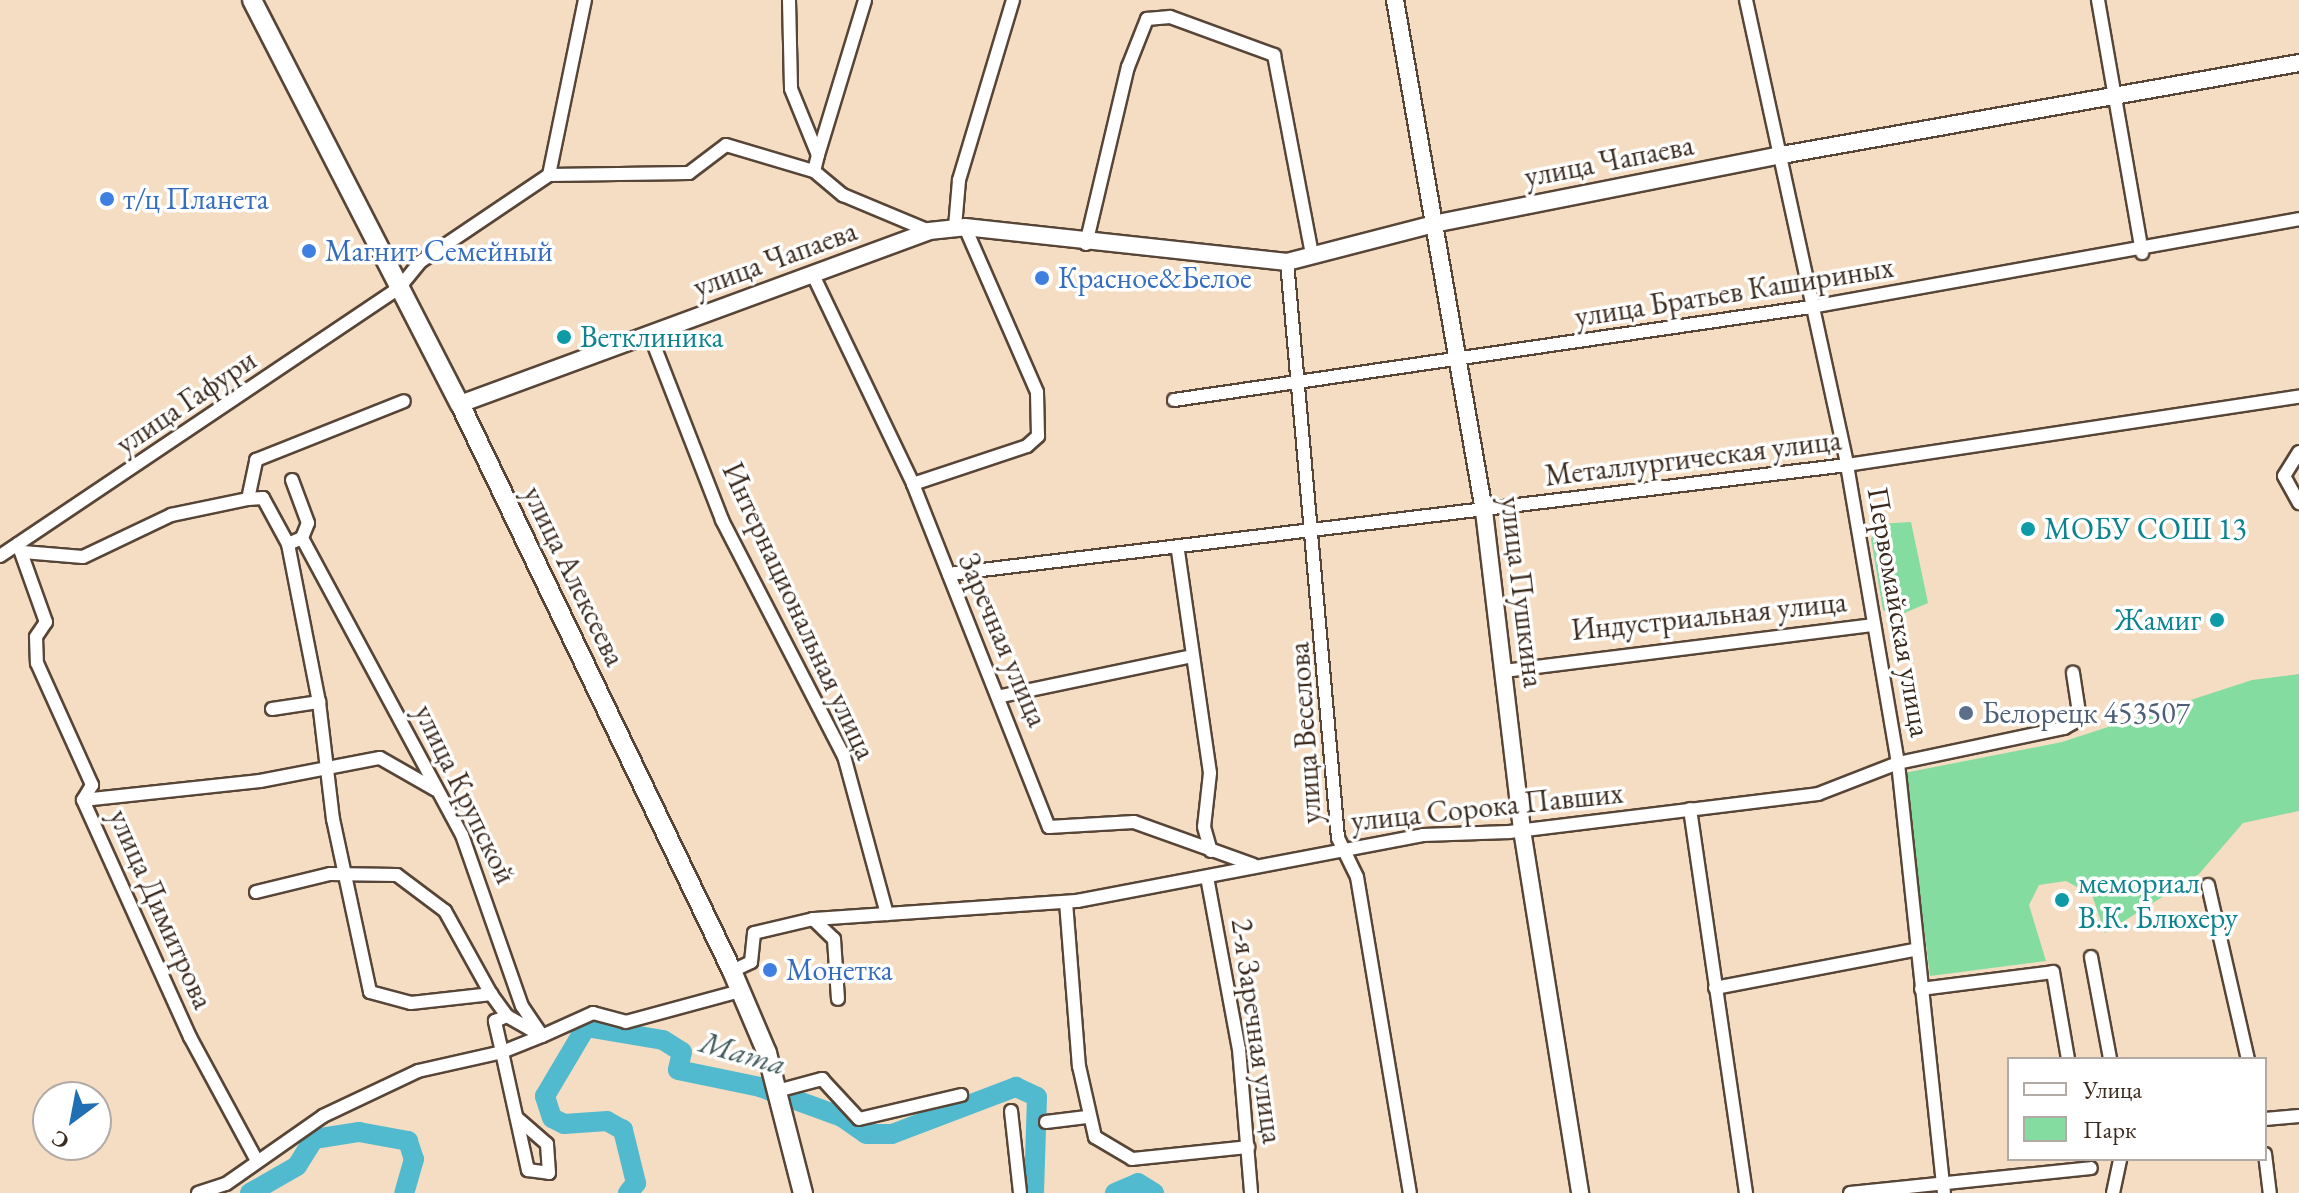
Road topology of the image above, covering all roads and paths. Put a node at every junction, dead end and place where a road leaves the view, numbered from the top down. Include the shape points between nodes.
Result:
1 (585, 0) edge
2 (789, 0) edge
3 (865, 0) edge
4 (1013, 0) edge
5 (1395, 0) edge
6 (1746, 0) edge
7 (2098, 0) edge
8 (258, 3) edge
9 (2299, 63) edge
10 (2112, 96) junction
11 (818, 155) junction
12 (1776, 156) junction
13 (814, 171) junction
14 (549, 175) junction
15 (2299, 219) edge
16 (1438, 223) junction
17 (960, 227) junction
18 (929, 231) junction
19 (1086, 244) junction
20 (2142, 253) junction
21 (1312, 255) junction
22 (1287, 262) junction
23 (814, 277) junction
24 (399, 288) junction
25 (1811, 307) junction
26 (650, 335) junction
27 (1460, 361) junction
28 (1301, 384) junction
29 (2299, 397) edge
30 (1174, 400) dead end
31 (404, 401) dead end
32 (460, 404) junction
33 (2299, 452) edge
34 (1847, 465) junction
35 (292, 480) dead end
36 (913, 484) junction
37 (248, 499) junction
38 (2299, 503) edge
39 (1484, 511) junction
40 (1315, 532) junction
41 (302, 538) junction
42 (288, 544) junction
43 (20, 548) junction
44 (1178, 551) junction
45 (0, 556) edge
46 (949, 574) junction
47 (1874, 625) junction
48 (1192, 656) junction
49 (1504, 671) junction
50 (2073, 673) dead end
51 (1002, 696) junction
52 (319, 702) junction
53 (272, 709) dead end
54 (1898, 763) junction
55 (330, 768) junction
56 (437, 790) junction
57 (83, 800) junction
58 (1690, 809) junction
59 (1522, 830) junction
60 (1347, 848) junction
61 (1212, 852) junction
62 (1258, 866) junction
63 (346, 873) junction
64 (1207, 877) junction
65 (2208, 885) dead end
66 (256, 892) dead end
67 (1066, 902) junction
68 (887, 914) junction
69 (813, 919) junction
70 (1914, 950) junction
71 (2091, 957) dead end
72 (732, 971) junction
73 (1715, 988) junction
74 (1921, 989) junction
75 (740, 991) junction
76 (491, 994) junction
77 (838, 999) dead end
78 (507, 1016) junction
79 (542, 1036) junction
80 (502, 1052) junction
81 (2068, 1057) edge
82 (2110, 1057) edge
83 (2248, 1057) edge
84 (778, 1094) junction
85 (961, 1095) dead end
86 (1011, 1111) dead end
87 (2299, 1116) edge
88 (1087, 1117) junction
89 (517, 1118) dead end
90 (2267, 1119) edge
91 (1046, 1122) dead end
92 (1248, 1147) junction
93 (256, 1159) junction
94 (2120, 1161) edge
95 (2266, 1161) edge
96 (2091, 1168) dead end
97 (1943, 1190) edge
98 (198, 1193) edge
99 (803, 1193) edge
100 (1020, 1193) edge
101 (1251, 1193) edge
102 (1410, 1193) edge
103 (1580, 1193) edge
104 (1746, 1193) edge
105 (1850, 1193) edge
106 (2113, 1193) edge
107 (2270, 1193) edge

1 - 14 street
2 - 11 street via 791,89
3 - 11 street
4 - 17 street via 959,180
5 - 16 street, улица Пушкина
6 - 12 street, Первомайская улица
7 - 10 street
8 - 24 main road, улица Алексеева
9 - 10 street, улица Чапаева
10 - 12 street, улица Чапаева
10 - 20 street
11 - 13 street
12 - 16 street, улица Чапаева
12 - 25 street, Первомайская улица
13 - 14 street, улица Чапаева via 726,145 689,173
13 - 18 street, улица Чапаева via 843,195
14 - 24 street, улица Гафури via 420,262
15 - 20 street, улица Братьев Кашириных
16 - 21 street, улица Чапаева
16 - 27 street, улица Пушкина
17 - 18 street, улица Чапаева
17 - 19 street, улица Чапаева
17 - 36 street via 1037,392 1038,436
18 - 23 street, улица Чапаева
19 - 21 street via 1128,67 1147,19 1170,17 1274,55
19 - 22 street, улица Чапаева
20 - 25 street, улица Братьев Кашириных
21 - 22 street, улица Чапаева
22 - 28 street, улица Веселова
23 - 26 street, улица Чапаева
23 - 36 street, Заречная улица
24 - 32 main road, улица Алексеева
24 - 43 street, улица Гафури
25 - 27 street, улица Братьев Кашириных
25 - 34 street, Первомайская улица
26 - 32 street, улица Чапаева
26 - 68 street, Интернациональная улица via 722,520 844,756
27 - 28 street, улица Братьев Кашириных
27 - 39 street, улица Пушкина
28 - 30 street, улица Братьев Кашириных
28 - 40 street, улица Веселова
29 - 34 street, Металлургическая улица
31 - 37 street via 256,460
32 - 72 main road, улица Алексеева
33 - 38 street via 2284,476
34 - 39 street, Металлургическая улица
34 - 47 street, Первомайская улица
35 - 41 street, улица Крупской via 308,523
36 - 46 street, Заречная улица
37 - 42 street via 263,498
37 - 43 street via 171,515 83,557
39 - 40 street, Металлургическая улица via 1394,516
39 - 49 street, улица Пушкина
40 - 44 street, Металлургическая улица
40 - 60 street, улица Веселова via 1338,838
41 - 42 street
41 - 56 street, улица Крупской
42 - 52 street
43 - 45 street, улица Гафури
43 - 57 street, улица Димитрова via 46,622 36,637 37,663 92,785
44 - 46 street, Металлургическая улица
44 - 48 street
46 - 51 street, Заречная улица
47 - 49 street, Индустриальная улица
47 - 54 street, Первомайская улица
48 - 51 street
48 - 61 street via 1210,773 1204,841
49 - 59 street, улица Пушкина
50 - 54 street, улица Сорока Павших via 2080,719 2064,728
51 - 61 street, Заречная улица via 1049,827 1134,822
52 - 53 street
52 - 55 street
54 - 58 street, улица Сорока Павших via 1818,794
54 - 70 street, Первомайская улица
55 - 56 street via 380,758
55 - 57 street
55 - 63 street
56 - 79 street, улица Крупской via 496,921 522,1006
57 - 93 street, улица Димитрова via 190,1037
58 - 59 street, улица Сорока Павших
58 - 73 street
59 - 60 street, улица Сорока Павших via 1423,835
59 - 103 street, улица Пушкина
60 - 62 street, улица Сорока Павших
60 - 102 street, улица Веселова
61 - 62 street, Заречная улица
62 - 64 street, улица Сорока Павших
63 - 66 street
63 - 76 street via 397,875 415,885 445,911
63 - 76 street via 361,961 375,998 411,1003
64 - 67 street, улица Сорока Павших
64 - 92 street, 2-я Заречная улица via 1239,1049
65 - 83 street
67 - 68 street, улица Сорока Павших
67 - 88 street
68 - 69 street, улица Сорока Павших
69 - 72 street, улица Сорока Павших via 754,933 751,962
69 - 77 street via 834,939
70 - 73 street
70 - 74 street, Первомайская улица
71 - 82 street
72 - 75 main road, улица Алексеева
73 - 104 street
74 - 81 street via 2053,972
74 - 97 street, Первомайская улица
75 - 79 street via 626,1022 593,1013
75 - 84 main road, улица Алексеева
76 - 78 street
78 - 79 street
78 - 80 street via 495,1021
79 - 80 street
80 - 89 street
80 - 93 street via 418,1071
84 - 85 street via 822,1079 859,1119
84 - 99 main road, улица Алексеева
86 - 100 street
87 - 90 street
88 - 91 street
88 - 92 street via 1095,1137 1132,1159
92 - 101 street, 2-я Заречная улица
93 - 98 street via 226,1184
94 - 106 street
95 - 107 street
96 - 97 street
97 - 105 street

